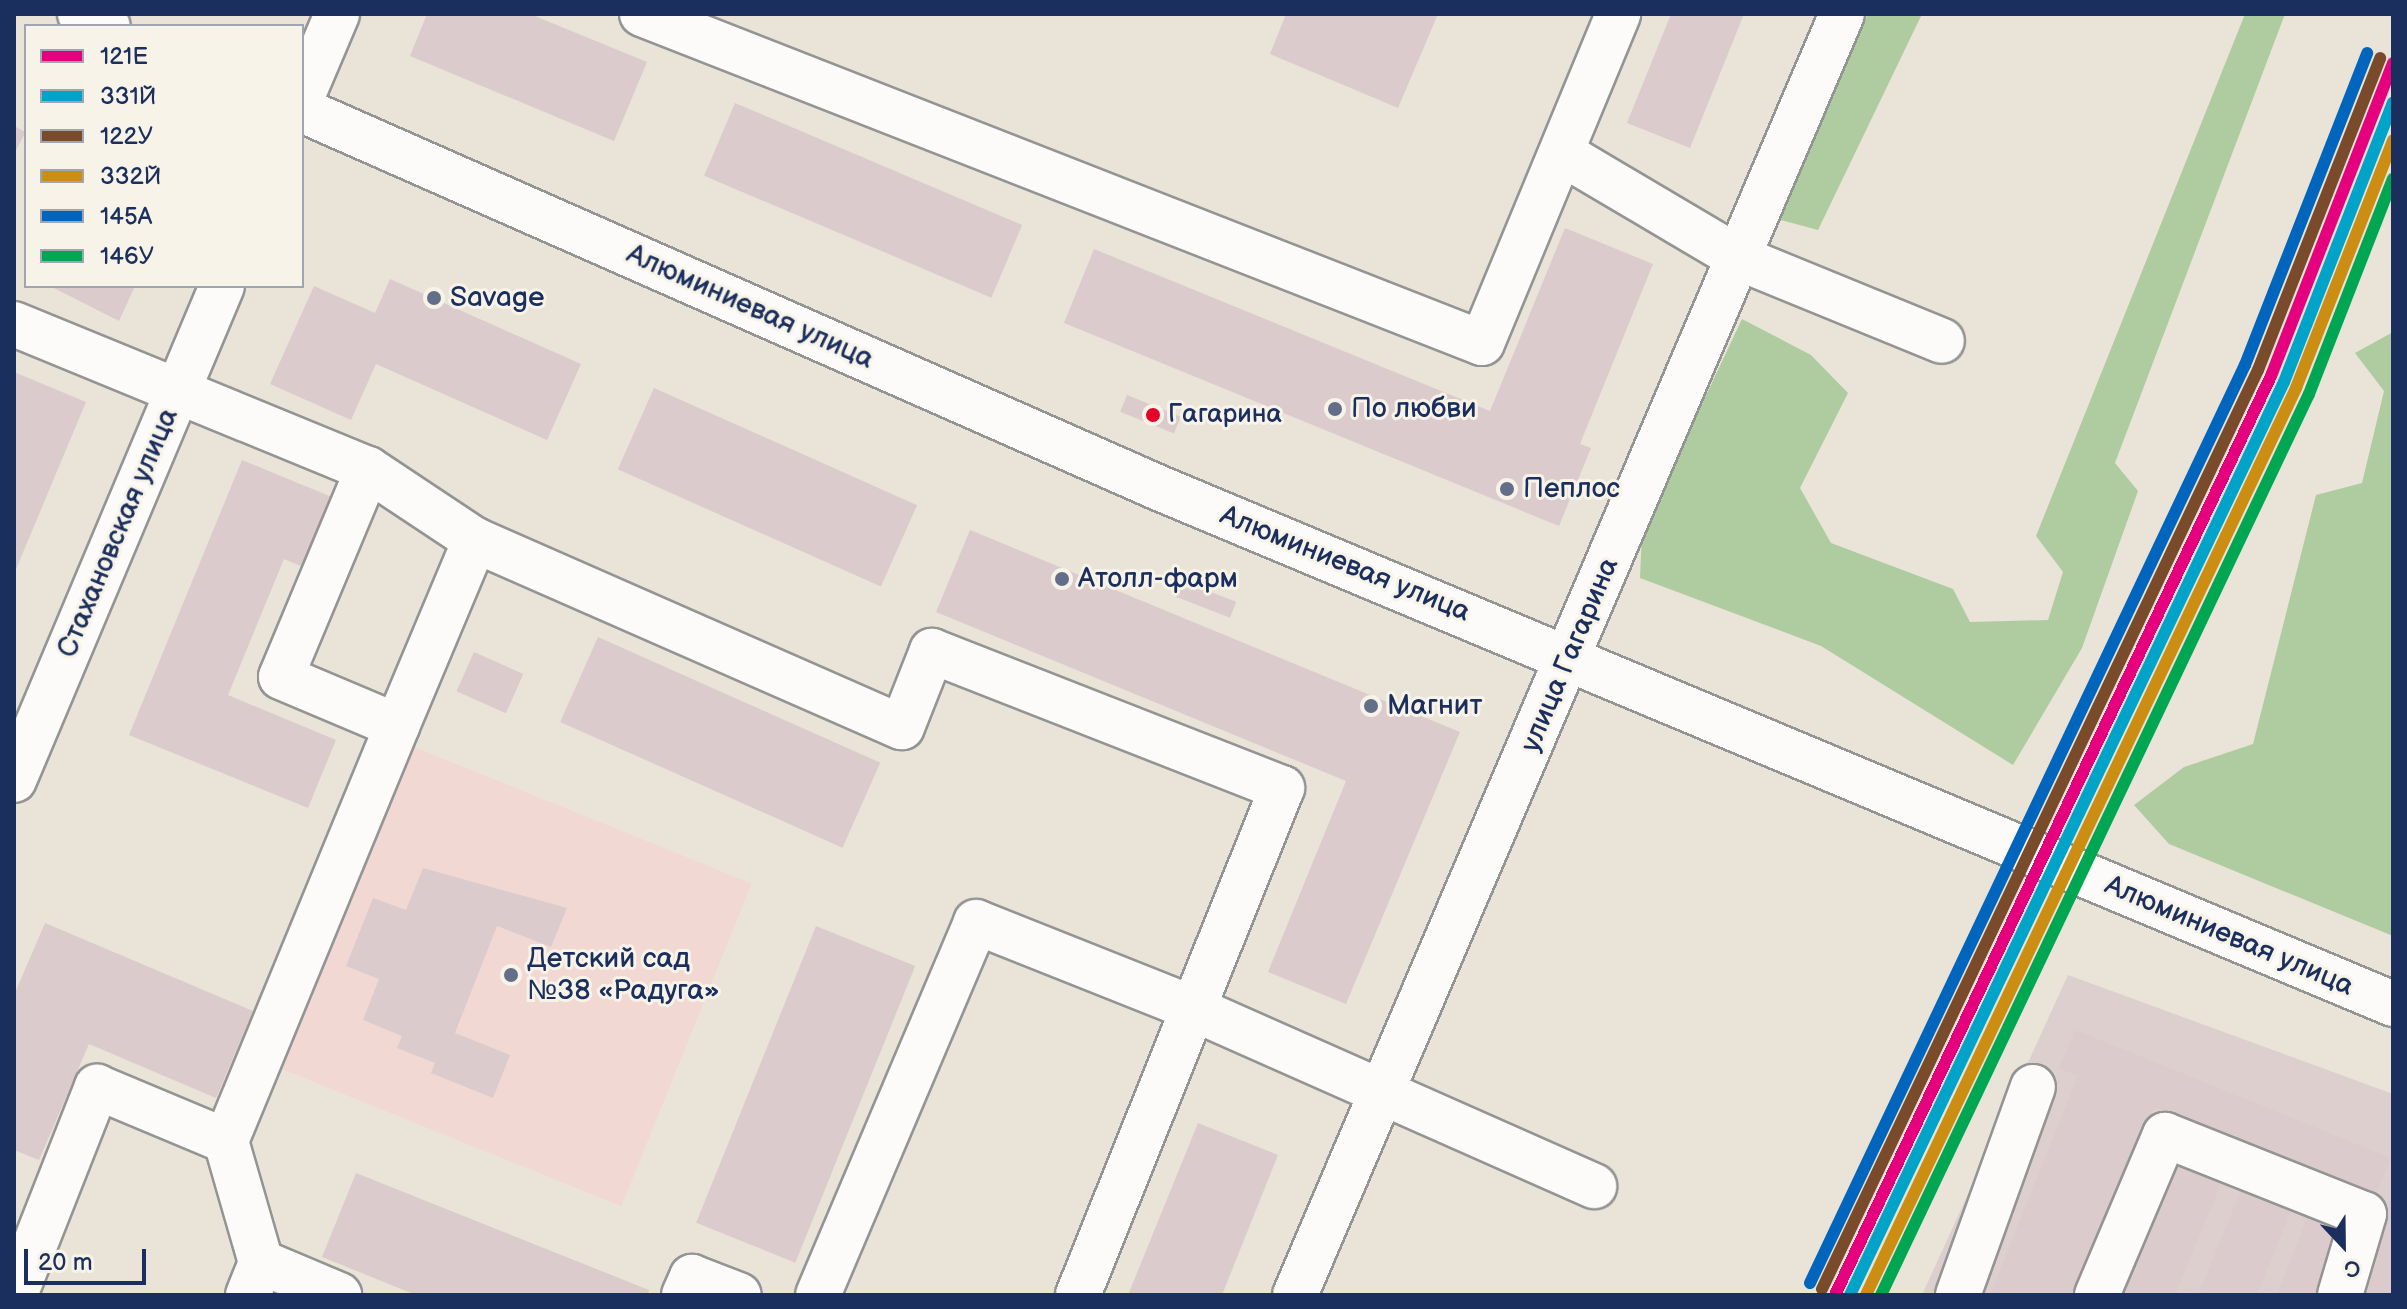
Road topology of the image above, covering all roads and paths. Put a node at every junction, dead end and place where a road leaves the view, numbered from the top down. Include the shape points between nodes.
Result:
1 (80, 14) edge
2 (337, 14) edge
3 (642, 14) edge
4 (1618, 14) edge
5 (1842, 14) edge
6 (103, 24) edge
7 (304, 92) edge
8 (304, 111) edge
9 (1563, 154) junction
10 (1739, 258) junction
11 (221, 288) edge
12 (14, 324) edge
13 (1942, 341) dead end
14 (179, 387) junction
15 (368, 469) junction
16 (475, 540) junction
17 (1571, 656) junction
18 (397, 726) junction
19 (14, 780) edge
20 (2393, 1004) edge
21 (1192, 1008) junction
22 (2033, 1087) dead end
23 (1382, 1094) junction
24 (226, 1141) junction
25 (1594, 1186) dead end
26 (255, 1278) edge
27 (15, 1295) edge
28 (339, 1295) edge
29 (684, 1295) edge
30 (739, 1295) edge
31 (818, 1295) edge
32 (1078, 1295) edge
33 (1295, 1295) edge
34 (1958, 1295) edge
35 (2097, 1295) edge
36 (2340, 1295) edge

1 - 6 main road
2 - 7 main road
3 - 9 main road via 1482,343
4 - 9 main road
5 - 10 main road, улица Гагарина
8 - 17 main road, Алюминиевая улица via 1159,488
9 - 10 main road
10 - 13 main road
10 - 17 main road, улица Гагарина
11 - 14 main road, Стахановская улица
12 - 14 main road
14 - 15 main road
14 - 19 main road, Стахановская улица
15 - 16 main road
15 - 18 main road via 281,677
16 - 18 main road
16 - 21 main road via 902,727 932,651 1282,788
17 - 20 main road, Алюминиевая улица
17 - 23 main road, улица Гагарина
18 - 24 main road
21 - 23 main road
21 - 31 main road via 976,922
21 - 32 main road
22 - 34 main road
23 - 25 main road
23 - 33 main road, улица Гагарина
24 - 26 main road
24 - 27 main road via 97,1087
26 - 28 main road
29 - 30 main road via 692,1277
35 - 36 main road via 2165,1135 2364,1214

